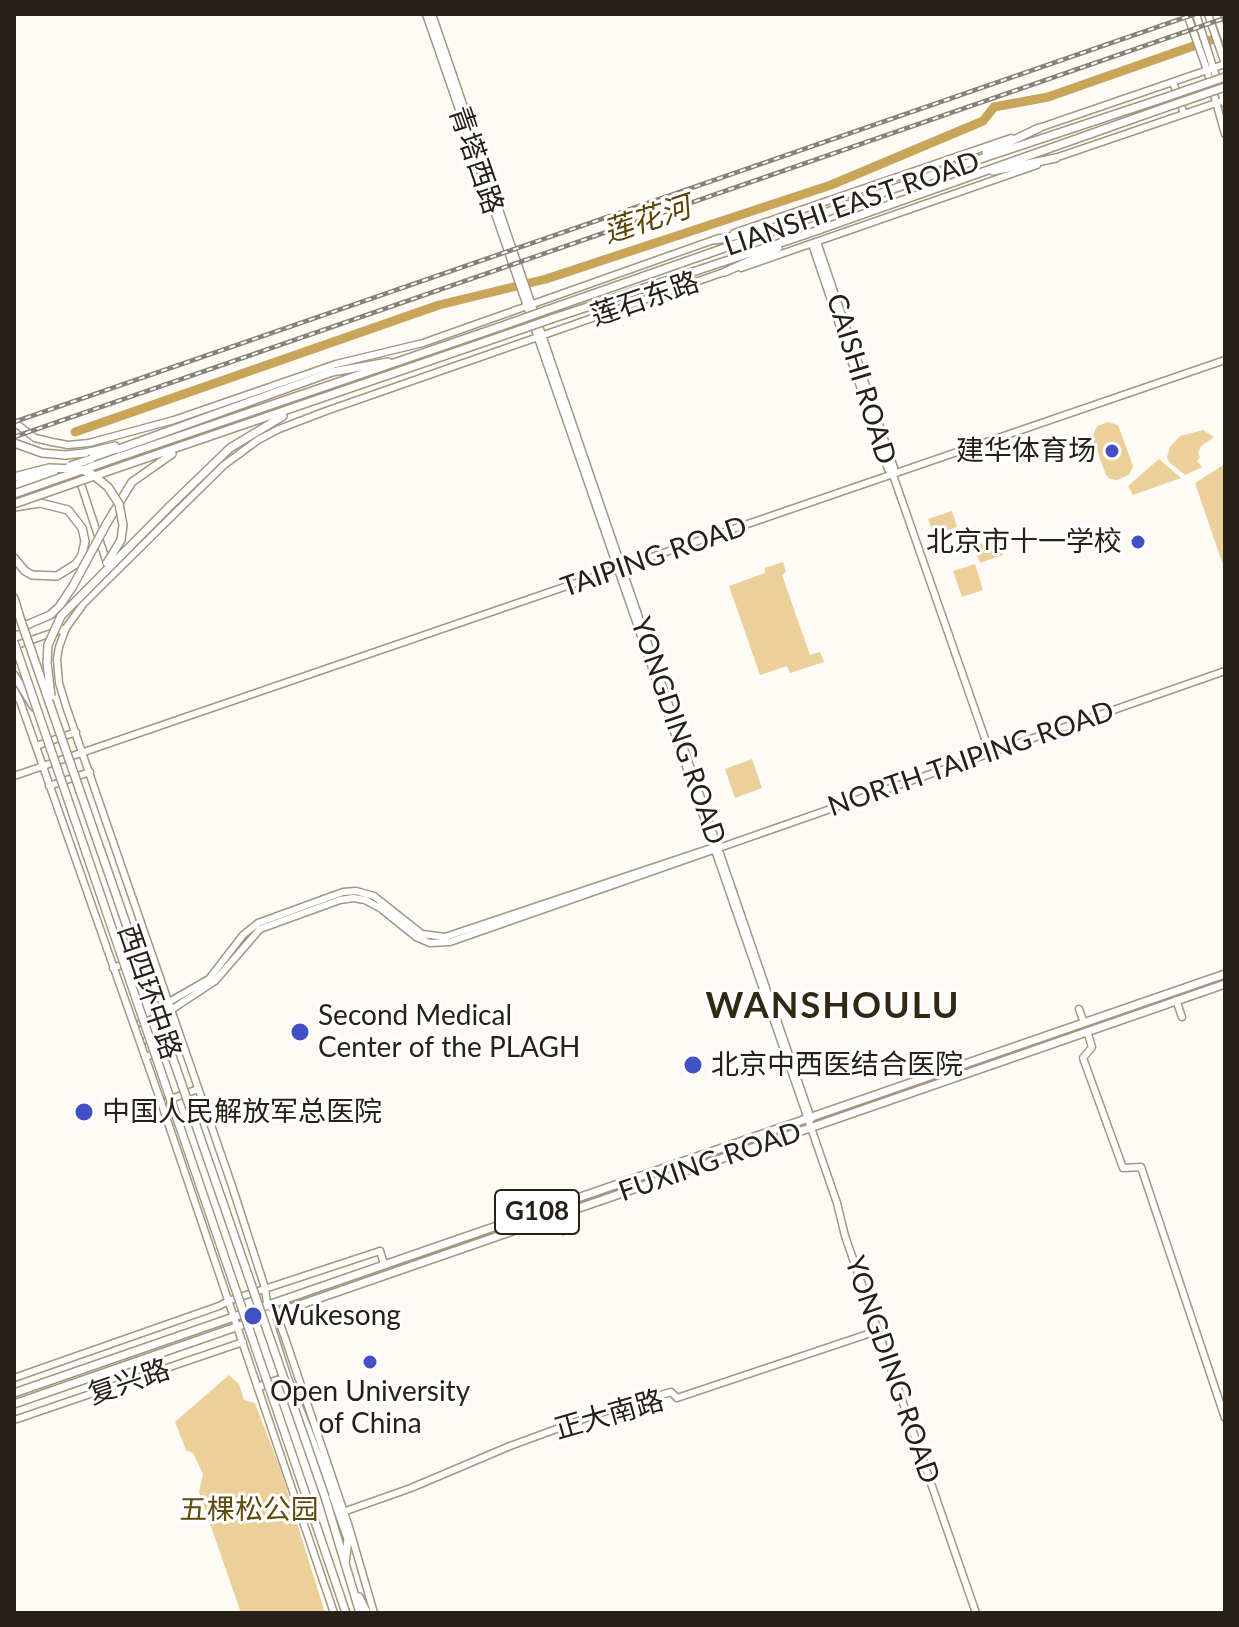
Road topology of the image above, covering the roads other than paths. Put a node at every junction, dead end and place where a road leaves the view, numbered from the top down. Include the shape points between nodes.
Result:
1 (426, 14) edge
2 (432, 14) edge
3 (1187, 14) edge
4 (1196, 14) edge
5 (1208, 14) edge
6 (1216, 14) edge
7 (1225, 39) edge
8 (1225, 64) edge
9 (1211, 69) junction
10 (1225, 77) edge
11 (1173, 82) junction
12 (1225, 87) edge
13 (1224, 101) edge
14 (1215, 103) junction
15 (1184, 114) junction
16 (1039, 128) junction
17 (1225, 134) edge
18 (1056, 158) junction
19 (953, 168) junction
20 (963, 177) junction
21 (792, 224) junction
22 (807, 234) junction
23 (715, 240) junction
24 (815, 243) junction
25 (725, 272) junction
26 (520, 281) junction
27 (529, 306) junction
28 (540, 335) junction
29 (402, 360) junction
30 (1225, 360) edge
31 (301, 406) junction
32 (14, 422) edge
33 (14, 443) edge
34 (68, 445) junction
35 (188, 445) junction
36 (88, 456) junction
37 (893, 475) junction
38 (14, 477) edge
39 (14, 485) edge
40 (14, 494) edge
41 (14, 506) edge
42 (14, 558) edge
43 (620, 569) junction
44 (112, 577) junction
45 (97, 578) junction
46 (14, 598) edge
47 (14, 627) edge
48 (66, 628) junction
49 (14, 644) edge
50 (1225, 671) edge
51 (14, 675) edge
52 (14, 690) edge
53 (52, 710) junction
54 (39, 715) junction
55 (76, 732) junction
56 (36, 746) junction
57 (83, 752) junction
58 (990, 753) junction
59 (42, 766) junction
60 (90, 772) junction
61 (14, 776) edge
62 (49, 786) junction
63 (714, 848) junction
64 (152, 954) junction
65 (113, 968) junction
66 (1225, 974) edge
67 (1225, 984) edge
68 (1176, 1000) junction
69 (171, 1008) junction
70 (1079, 1009) dead end
71 (1182, 1017) dead end
72 (133, 1025) junction
73 (1085, 1027) junction
74 (178, 1030) junction
75 (140, 1043) junction
76 (183, 1044) junction
77 (145, 1057) junction
78 (198, 1089) junction
79 (161, 1102) junction
80 (809, 1122) junction
81 (568, 1212) junction
82 (563, 1231) dead end
83 (384, 1264) junction
84 (265, 1288) junction
85 (228, 1301) junction
86 (267, 1304) junction
87 (272, 1315) junction
88 (233, 1316) junction
89 (237, 1327) junction
90 (877, 1331) junction
91 (243, 1342) junction
92 (287, 1377) junction
93 (14, 1378) edge
94 (258, 1387) junction
95 (14, 1393) edge
96 (14, 1404) edge
97 (1225, 1418) edge
98 (14, 1420) edge
99 (343, 1512) junction
100 (345, 1564) junction
101 (351, 1583) junction
102 (334, 1613) edge
103 (343, 1613) edge
104 (360, 1613) edge
105 (367, 1613) edge
106 (374, 1613) edge
107 (976, 1613) edge

1 - 26 street, 青塔西路
2 - 26 street, 青塔西路
3 - 9 street
4 - 9 street
5 - 8 street
6 - 7 street
8 - 9 street, 莲石东路
9 - 11 street, 莲石东路
9 - 13 street
9 - 14 street
10 - 19 highway, LIANSHI EAST ROAD, bridge
11 - 15 street
11 - 16 street, 莲石东路
12 - 20 highway, LIANSHI EAST ROAD, bridge
13 - 14 street, 莲石东路
14 - 15 street, 莲石东路
14 - 17 street
15 - 18 street, 莲石东路
16 - 19 highway
16 - 23 street, 莲石东路
18 - 20 highway
18 - 24 street, 莲石东路
19 - 21 highway, LIANSHI EAST ROAD
20 - 22 highway, LIANSHI EAST ROAD
21 - 23 highway
21 - 29 highway, LIANSHI EAST ROAD, bridge
22 - 25 highway
22 - 31 highway, LIANSHI EAST ROAD, bridge
23 - 27 street, 莲石东路
24 - 25 street, 莲石东路
24 - 37 street, CAISHI ROAD
25 - 28 street, 莲石东路
26 - 27 street, 青塔西路
27 - 28 street, 青塔西路
27 - 34 street, 莲石东路 via 174,420
28 - 43 street, YONGDING ROAD
28 - 44 street, 莲石东路 via 258,440 224,465
29 - 36 highway via 332,372
29 - 40 highway, bridge
30 - 37 street, TAIPING ROAD
31 - 35 highway
31 - 45 highway, bridge via 230,448
32 - 34 street via 35,438
33 - 36 highway, bridge via 42,453
34 - 44 street
35 - 41 highway, bridge
35 - 47 highway, bridge via 132,482 59,607
36 - 39 highway, bridge
37 - 43 street, TAIPING ROAD
37 - 58 street, CAISHI ROAD
38 - 45 highway, bridge via 49,468 79,469 108,487 123,525 115,553
41 - 42 highway via 40,503 68,510 85,541 76,564 57,576 25,571
43 - 57 street, TAIPING ROAD
43 - 63 street, YONGDING ROAD
44 - 48 street, 西四环中路
45 - 53 highway, bridge via 52,631 47,663
46 - 53 highway, 西四环中路, bridge
48 - 49 street
48 - 55 street, 西四环中路 via 57,659 59,683
49 - 54 highway, 西四环中路, bridge
50 - 58 street, NORTH TAIPING ROAD
51 - 54 highway, bridge
52 - 56 street, 西四环中路
53 - 100 highway, 西四环中路, bridge
54 - 103 highway, 西四环中路, bridge
55 - 56 street
55 - 57 street, 西四环中路
56 - 59 street, 西四环中路
57 - 59 street, TAIPING ROAD
57 - 60 street, 西四环中路
58 - 63 street, NORTH TAIPING ROAD
59 - 61 street
59 - 62 street, 西四环中路
60 - 62 street
60 - 64 street, 西四环中路
62 - 65 street, 西四环中路
63 - 69 street, NORTH TAIPING ROAD via 445,937 422,934 369,894 343,892 261,921 243,935 209,979
63 - 80 street, YONGDING ROAD
64 - 65 street
64 - 69 street, 西四环中路
65 - 72 street, 西四环中路
66 - 73 highway, FUXING ROAD / G108
67 - 68 highway, FUXING ROAD / G108
68 - 71 street
68 - 73 highway, FUXING ROAD / G108
69 - 72 street, NORTH TAIPING ROAD
69 - 74 street, 西四环中路
70 - 73 street
72 - 75 street, 西四环中路
73 - 80 highway, FUXING ROAD / G108
73 - 97 street via 1092,1047 1083,1058 1123,1168 1141,1167
74 - 75 street
74 - 76 street, 西四环中路
75 - 77 street, 西四环中路
76 - 77 street
76 - 78 street, 西四环中路
77 - 79 street, 西四环中路
78 - 79 street
78 - 84 street, 西四环中路
79 - 85 street, 西四环中路
80 - 81 highway, FUXING ROAD / G108
80 - 83 highway, FUXING ROAD / G108
80 - 90 street, YONGDING ROAD
81 - 82 street
81 - 87 highway, FUXING ROAD / G108
83 - 84 street via 380,1251
83 - 86 highway, FUXING ROAD / G108
84 - 85 street, 复兴路
84 - 86 street, 西四环中路
85 - 88 street, 西四环中路
85 - 93 street, 复兴路
86 - 87 highway
86 - 88 highway, FUXING ROAD / G108
87 - 89 highway, FUXING ROAD / G108
87 - 92 highway
87 - 99 street
88 - 89 street
88 - 95 highway, FUXING ROAD / G108
89 - 91 street
89 - 96 highway, FUXING ROAD / G108
90 - 99 street, 正大南路 via 677,1398 671,1392 600,1413
90 - 107 street, YONGDING ROAD
91 - 94 street
91 - 98 street, 复兴路
92 - 94 highway
92 - 100 highway via 348,1539
94 - 102 street
99 - 106 street
100 - 101 highway, 西四环中路
101 - 104 highway, 西四环中路
101 - 105 highway

